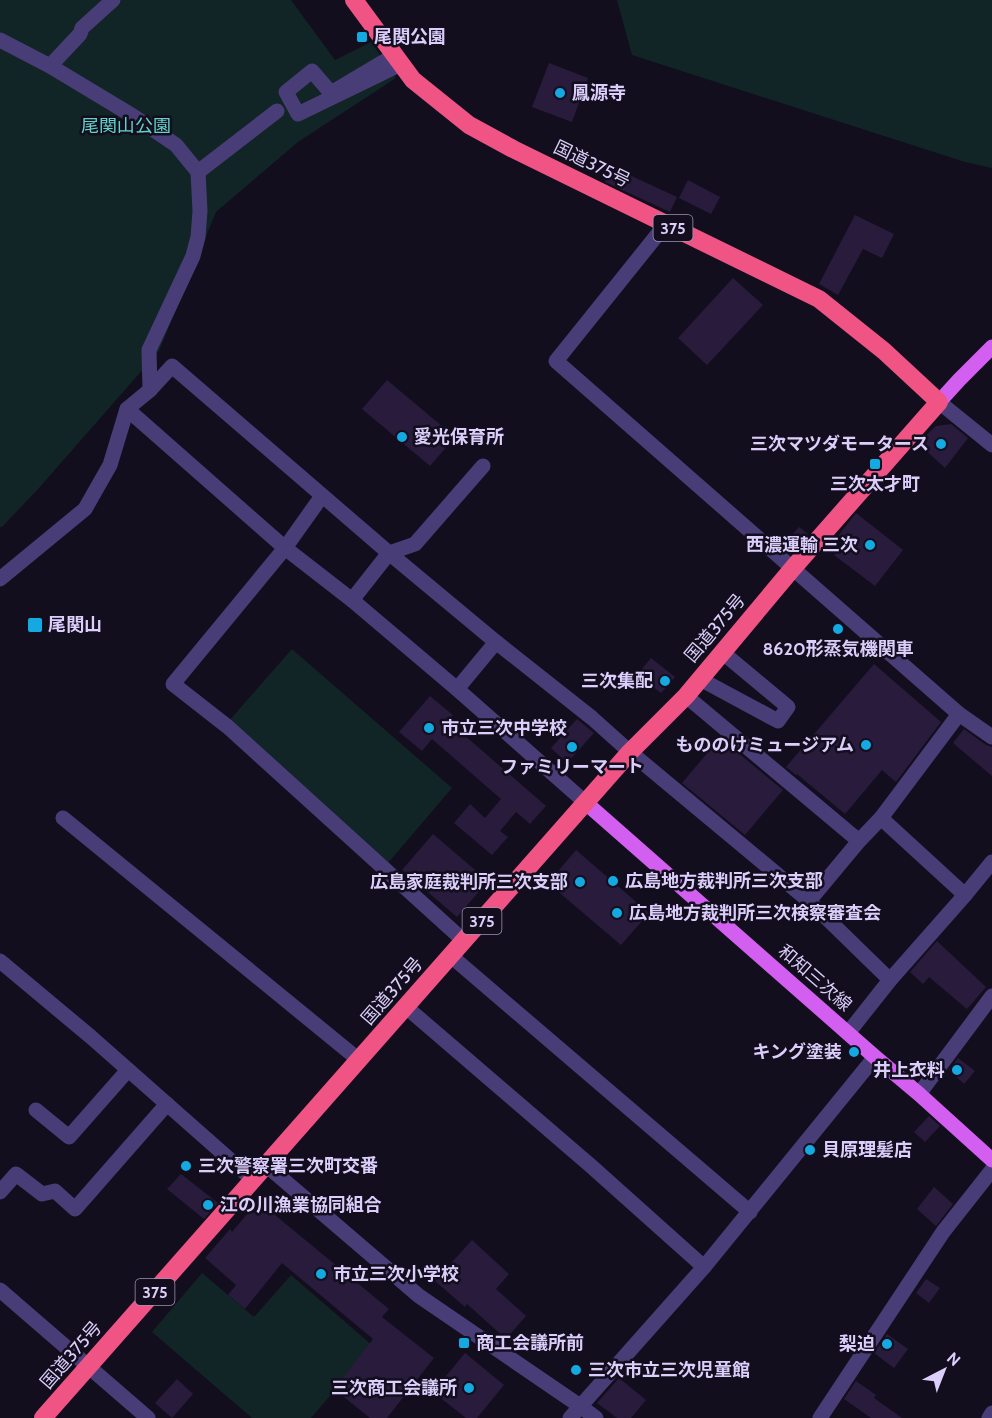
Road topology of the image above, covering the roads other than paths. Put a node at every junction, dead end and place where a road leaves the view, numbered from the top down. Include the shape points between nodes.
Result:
1 (113, 0) edge
2 (354, 0) edge
3 (0, 40) edge
4 (398, 60) junction
5 (50, 66) junction
6 (277, 111) dead end
7 (198, 172) junction
8 (666, 224) junction
9 (992, 347) edge
10 (150, 390) junction
11 (939, 402) junction
12 (127, 409) junction
13 (992, 445) edge
14 (483, 466) dead end
15 (322, 496) junction
16 (285, 548) junction
17 (389, 553) junction
18 (793, 568) junction
19 (0, 579) edge
20 (352, 600) junction
21 (496, 642) junction
22 (722, 652) junction
23 (700, 679) junction
24 (457, 689) junction
25 (686, 696) junction
26 (959, 714) junction
27 (992, 737) edge
28 (630, 752) junction
29 (586, 803) junction
30 (63, 818) dead end
31 (881, 818) junction
32 (859, 841) junction
33 (992, 862) edge
34 (965, 895) junction
35 (809, 902) junction
36 (464, 941) junction
37 (451, 956) junction
38 (0, 961) edge
39 (890, 980) junction
40 (992, 996) edge
41 (406, 1006) junction
42 (848, 1033) junction
43 (875, 1057) junction
44 (359, 1060) junction
45 (128, 1070) junction
46 (919, 1094) junction
47 (167, 1104) junction
48 (36, 1110) dead end
49 (992, 1160) edge
50 (266, 1165) junction
51 (992, 1170) edge
52 (253, 1180) junction
53 (0, 1192) edge
54 (750, 1212) junction
55 (704, 1268) junction
56 (0, 1290) edge
57 (88, 1367) junction
58 (580, 1406) junction
59 (992, 1413) edge
60 (44, 1418) edge
61 (148, 1418) edge
62 (570, 1418) edge
63 (596, 1418) edge
64 (820, 1418) edge
65 (988, 1418) edge

1 - 5 street via 82,28
2 - 4 highway, 国道375号 / 375
3 - 5 street
4 - 4 street via 298,114 286,92 312,71 331,93
4 - 8 highway, 国道375号 / 375 via 413,80 469,124
5 - 7 street via 176,145
6 - 7 street
7 - 10 street via 198,237 149,350
8 - 11 highway, 国道375号 / 375 via 819,299
8 - 18 street via 556,361
9 - 11 main road
10 - 12 street
10 - 15 street via 172,366
11 - 13 street
11 - 18 highway, 国道375号 / 375
12 - 16 street
12 - 19 street via 110,465 85,509
14 - 17 street via 415,544
15 - 16 street
15 - 17 street
16 - 20 street
16 - 36 street via 173,684 228,727
17 - 20 street
17 - 21 street
18 - 22 highway, 国道375号 / 375
18 - 26 street
20 - 24 street
21 - 24 street
21 - 28 street
22 - 23 highway, 国道375号 / 375
22 - 23 street via 788,707 778,721
23 - 25 highway, 国道375号 / 375
24 - 29 street
25 - 28 highway, 国道375号 / 375
25 - 32 street
26 - 27 street
26 - 31 street
28 - 29 highway, 国道375号 / 375
28 - 35 street
29 - 36 highway, 国道375号 / 375
29 - 42 main road, 和知三次線
30 - 44 street
31 - 32 street
31 - 34 street
32 - 35 street
33 - 34 street
34 - 39 street
35 - 39 street
36 - 37 highway, 国道375号 / 375
37 - 41 highway, 国道375号 / 375
37 - 54 street
38 - 45 street
39 - 42 street
40 - 46 street
41 - 44 highway, 国道375号 / 375
41 - 55 street
42 - 43 main road, 和知三次線
43 - 46 main road, 和知三次線
43 - 54 street
44 - 50 highway, 国道375号 / 375
45 - 47 street
45 - 48 street via 69,1137
46 - 49 main road, 和知三次線
47 - 52 street
47 - 53 street via 75,1209 55,1191 42,1194 16,1174
50 - 52 highway, 国道375号 / 375
50 - 58 street via 419,1296
51 - 64 street via 943,1232
52 - 57 highway, 国道375号 / 375
54 - 55 street
55 - 58 street
56 - 57 street
57 - 60 highway, 国道375号 / 375
57 - 61 street
58 - 62 street
58 - 63 street
59 - 65 street

